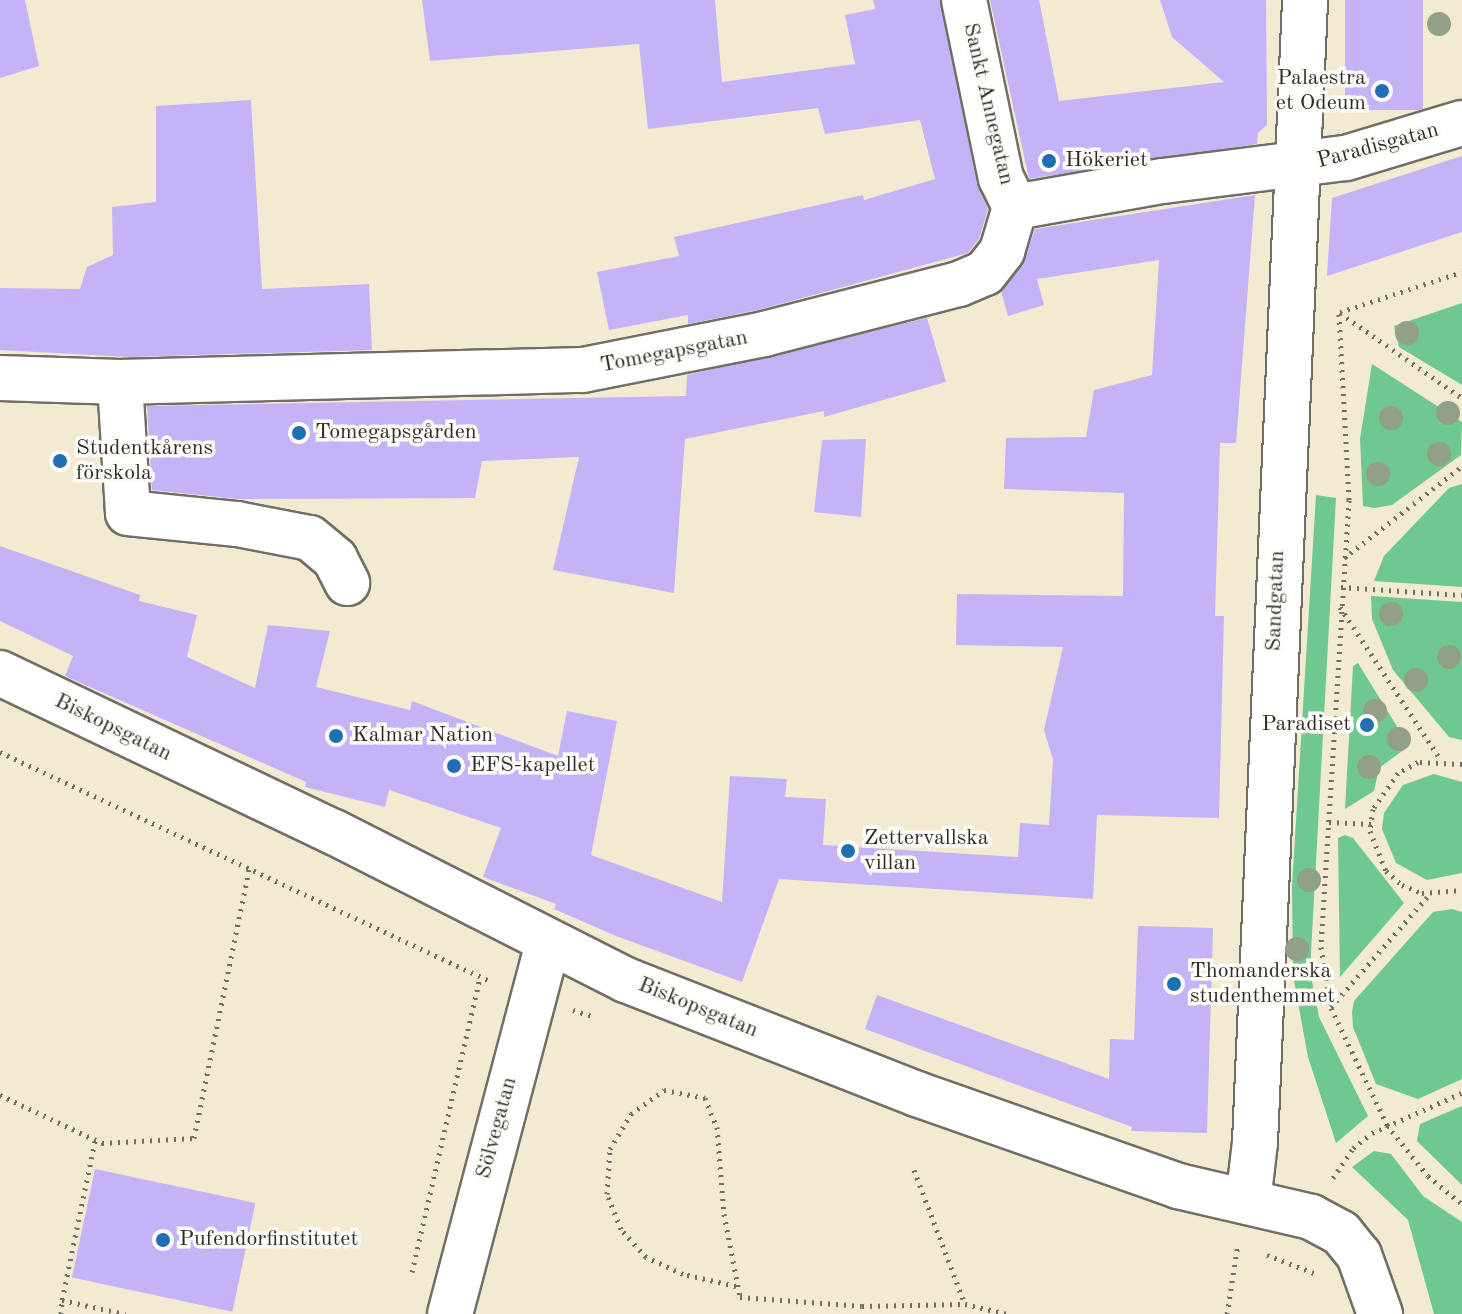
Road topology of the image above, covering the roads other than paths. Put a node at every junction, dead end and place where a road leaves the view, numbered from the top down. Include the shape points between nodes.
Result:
1 (964, 0) edge
2 (1305, 0) edge
3 (1462, 123) edge
4 (1294, 167) junction
5 (1015, 207) junction
6 (0, 378) edge
7 (120, 382) junction
8 (347, 583) dead end
9 (0, 673) edge
10 (548, 943) junction
11 (1248, 1202) junction
12 (450, 1314) edge
13 (1380, 1314) edge

1 - 5 street, Sankt Annegatan via 1001,178
2 - 4 street, Sandgatan
3 - 4 street, Paradisgatan via 1346,158
4 - 5 street via 1163,181
4 - 11 street, Sandgatan via 1255,1142
5 - 7 street, Tomegapsgatan via 1002,251 985,273 959,284 764,334 583,370
6 - 7 street, Tomegapsgatan
7 - 8 street via 128,513 310,538 335,559
9 - 10 street, Biskopsgatan via 334,832
10 - 11 street, Biskopsgatan via 626,980 917,1094 1178,1186
10 - 12 street, Sölvegatan
11 - 13 street, Biskopsgatan via 1311,1217 1341,1233 1359,1255

